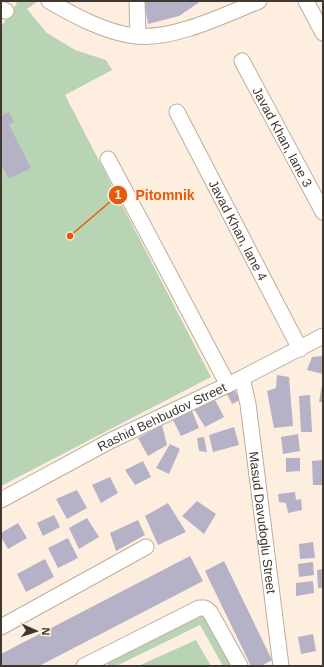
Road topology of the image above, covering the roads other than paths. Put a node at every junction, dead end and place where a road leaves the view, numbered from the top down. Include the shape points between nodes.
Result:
1 (49, 1) edge
2 (137, 1) edge
3 (259, 1) edge
4 (306, 1) edge
5 (323, 33) edge
6 (138, 36) junction
7 (242, 60) dead end
8 (176, 112) dead end
9 (108, 159) dead end
10 (323, 212) edge
11 (323, 336) edge
12 (300, 349) junction
13 (242, 378) junction
14 (228, 385) junction
15 (1, 500) edge
16 (146, 547) dead end
17 (1, 627) edge
18 (84, 666) edge
19 (240, 666) edge
20 (281, 666) edge

1 - 6 street via 108,30
2 - 6 street
3 - 6 street via 197,26
4 - 5 street
7 - 10 street, Javad Khan, lane 3
8 - 12 street, Javad Khan, lane 4
9 - 14 street
11 - 12 street, Rashid Behbudov Street
12 - 13 street, Rashid Behbudov Street
13 - 14 street, Rashid Behbudov Street
13 - 20 street, Masud Davudoglu Street via 248,404
14 - 15 street, Rashid Behbudov Street via 110,441
16 - 17 street
18 - 19 street via 199,608 205,608 210,612

